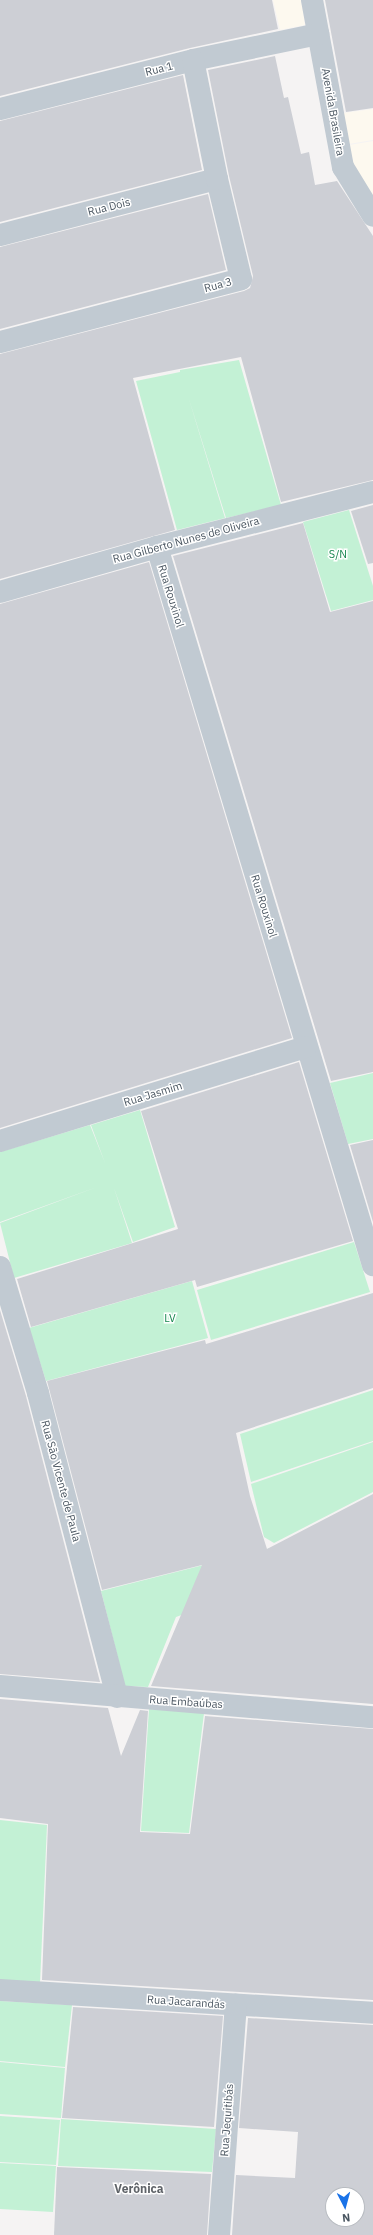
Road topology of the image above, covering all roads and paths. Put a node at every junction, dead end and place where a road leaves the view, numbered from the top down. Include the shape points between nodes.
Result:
1 (312, 0) edge
2 (318, 34) junction
3 (193, 60) junction
4 (0, 109) edge
5 (217, 179) junction
6 (373, 216) edge
7 (0, 235) edge
8 (0, 342) edge
9 (373, 492) edge
10 (157, 547) junction
11 (0, 592) edge
12 (306, 1047) junction
13 (0, 1141) edge
14 (373, 1265) edge
15 (0, 1267) edge
16 (0, 1686) edge
17 (117, 1696) junction
18 (373, 1716) edge
19 (0, 1990) edge
20 (236, 2005) junction
21 (373, 2013) edge
22 (219, 2235) edge

1 - 2 street, Avenida Brasileira
2 - 3 street, Rua 1
2 - 6 street, Avenida Brasileira via 343,167
3 - 4 street, Rua 1
3 - 5 street, Rua 3
5 - 7 street, Rua Dois
5 - 8 street, Rua 3 via 241,279
9 - 10 street, Rua Gilberto Nunes de Oliveira
10 - 11 street, Rua Gilberto Nunes de Oliveira
10 - 12 street, Rua Rouxinol
12 - 13 street, Rua Jasmim
12 - 14 street, Rua Rouxinol
15 - 17 street, Rua São Vicente de Paula via 38,1393
16 - 17 street, Rua Embaúbas
17 - 18 street, Rua Embaúbas
19 - 20 street, Rua Jacarandás
20 - 21 street, Rua Jacarandás
20 - 22 street, Rua Jequitibás

